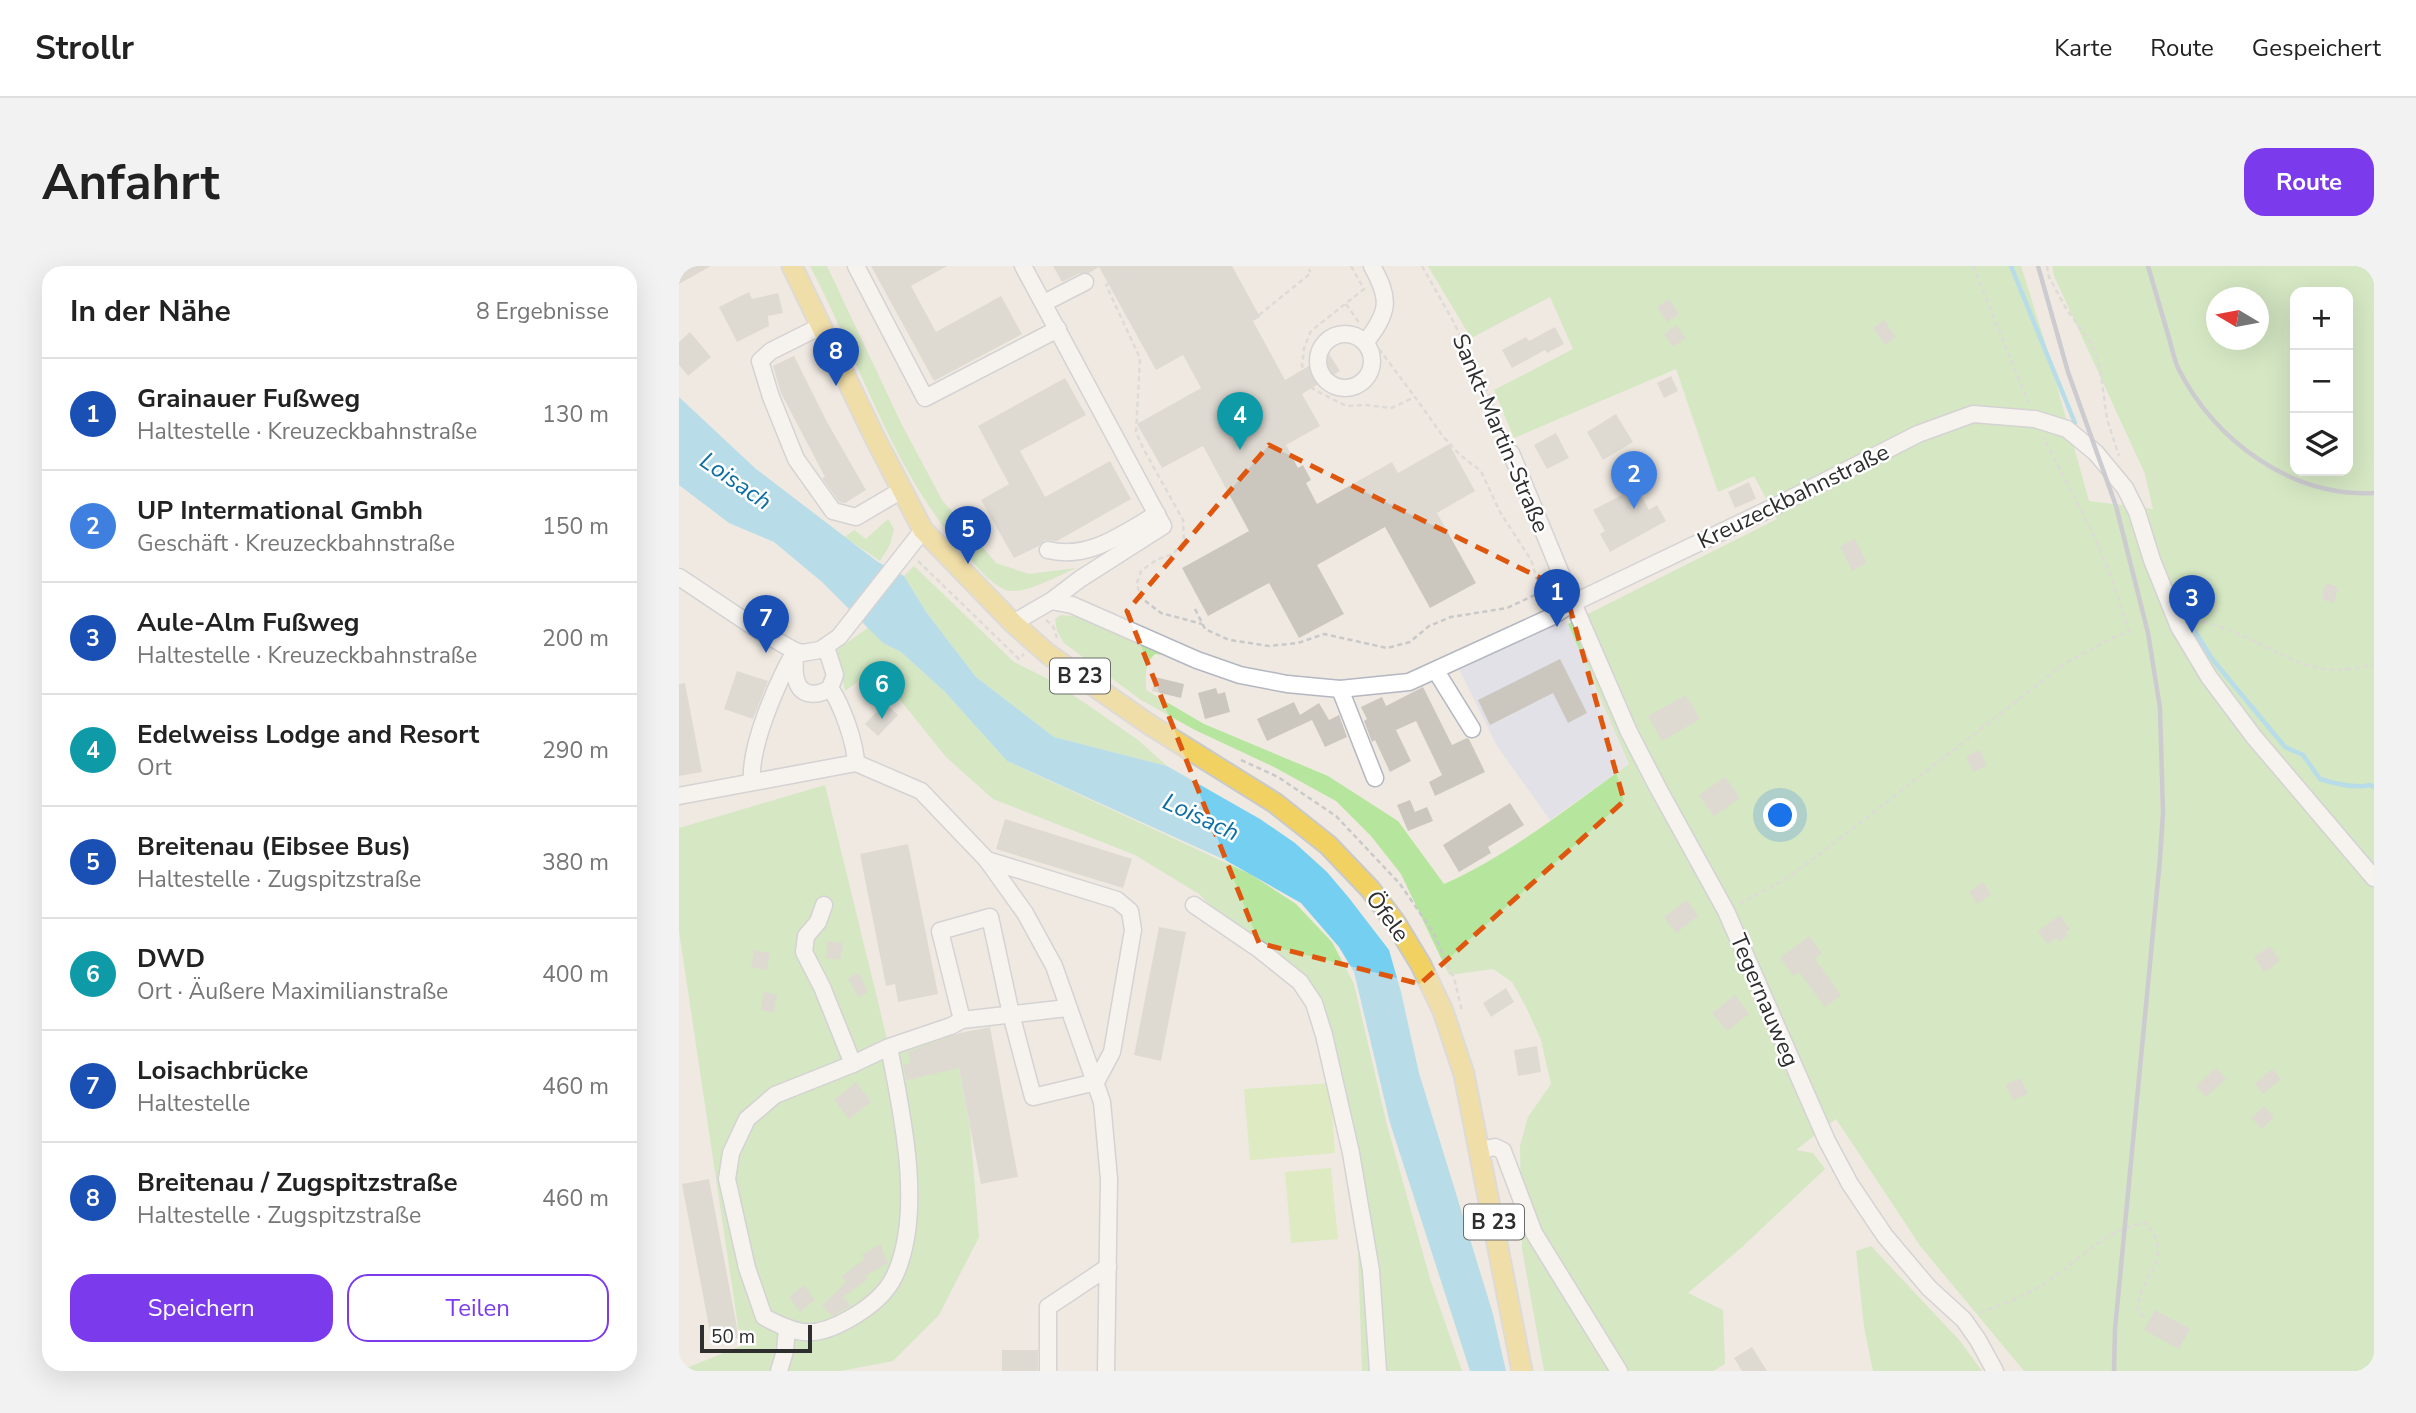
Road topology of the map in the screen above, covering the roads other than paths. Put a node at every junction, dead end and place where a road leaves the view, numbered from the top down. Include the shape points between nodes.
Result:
1 (792, 266) edge
2 (856, 266) edge
3 (1023, 266) edge
4 (1372, 266) edge
5 (1085, 282) dead end
6 (1044, 303) junction
7 (821, 326) junction
8 (1058, 329) junction
9 (1366, 343) dead end
10 (1511, 453) road end
11 (902, 490) junction
12 (1157, 514) junction
13 (923, 530) junction
14 (1048, 550) dead end
15 (679, 577) edge
16 (1052, 601) junction
17 (1573, 603) junction
18 (1013, 623) junction
19 (826, 647) junction
20 (795, 651) junction
21 (1437, 671) junction
22 (830, 688) junction
23 (1340, 689) junction
24 (1472, 729) dead end
25 (856, 762) junction
26 (1375, 778) dead end
27 (752, 782) junction
28 (679, 796) edge
29 (987, 860) junction
30 (2374, 878) edge
31 (824, 905) dead end
32 (1193, 905) dead end
33 (1067, 1008) junction
34 (1011, 1014) junction
35 (963, 1020) junction
36 (889, 1047) junction
37 (853, 1064) junction
38 (1096, 1082) junction
39 (1481, 1150) junction
40 (1108, 1267) junction
41 (787, 1329) junction
42 (779, 1371) edge
43 (1048, 1371) edge
44 (1106, 1371) edge
45 (1378, 1371) edge
46 (1522, 1371) edge
47 (1619, 1371) edge
48 (1995, 1371) edge

1 - 7 main road, B 23
2 - 8 street via 925,398
3 - 6 street
4 - 9 street via 1386,298 1384,314
5 - 6 street
6 - 8 street
7 - 11 main road, B 23
7 - 11 street via 760,361 796,459 833,511 856,517
8 - 12 street
10 - 17 street, Sankt-Martin-Straße
11 - 13 main road, B 23
12 - 14 street via 1109,542 1080,552
12 - 16 street via 1163,526
13 - 18 main road, B 23
13 - 19 street via 839,637
15 - 20 street
16 - 18 street
16 - 23 street, Kreuzeckbahnstraße via 1072,605 1240,675
17 - 21 street, Kreuzeckbahnstraße
17 - 30 street, Kreuzeckbahnstraße via 1918,434 1973,414 2035,419 2067,429 2096,453 2125,488 2163,591 2209,677
17 - 48 street, Tegernauweg via 1629,732 1726,911 1850,1184 1885,1236 1963,1320
18 - 39 main road, Öfele / B 23 via 1048,654 1143,720 1275,803 1328,845 1370,889 1421,965 1443,1012 1464,1074
19 - 20 street via 811,653
19 - 22 street via 835,676
20 - 22 street via 799,687 811,694
20 - 27 street via 760,735
21 - 23 street, Kreuzeckbahnstraße via 1409,682
21 - 24 street
22 - 25 street
23 - 26 street
25 - 27 street
25 - 29 street via 921,791
27 - 28 street
29 - 33 street via 1048,956
29 - 38 street via 1117,900 1130,911 1133,930 1112,1052
31 - 37 street via 806,936 804,953
32 - 45 street via 1300,982 1314,1003 1352,1153 1371,1271
33 - 34 street
33 - 38 street
34 - 35 street
34 - 35 street via 990,917 940,931
34 - 38 street via 1033,1097
35 - 36 street
36 - 37 street
36 - 41 street via 904,1121 909,1219 895,1277 870,1308 842,1323 810,1334
37 - 41 street via 775,1095 747,1119 731,1153 727,1179 747,1268 764,1318
38 - 40 street via 1109,1179
39 - 46 main road, Öfele / B 23
39 - 47 street via 1495,1147 1503,1151 1534,1233
40 - 43 street via 1048,1307
40 - 44 street
41 - 42 street

